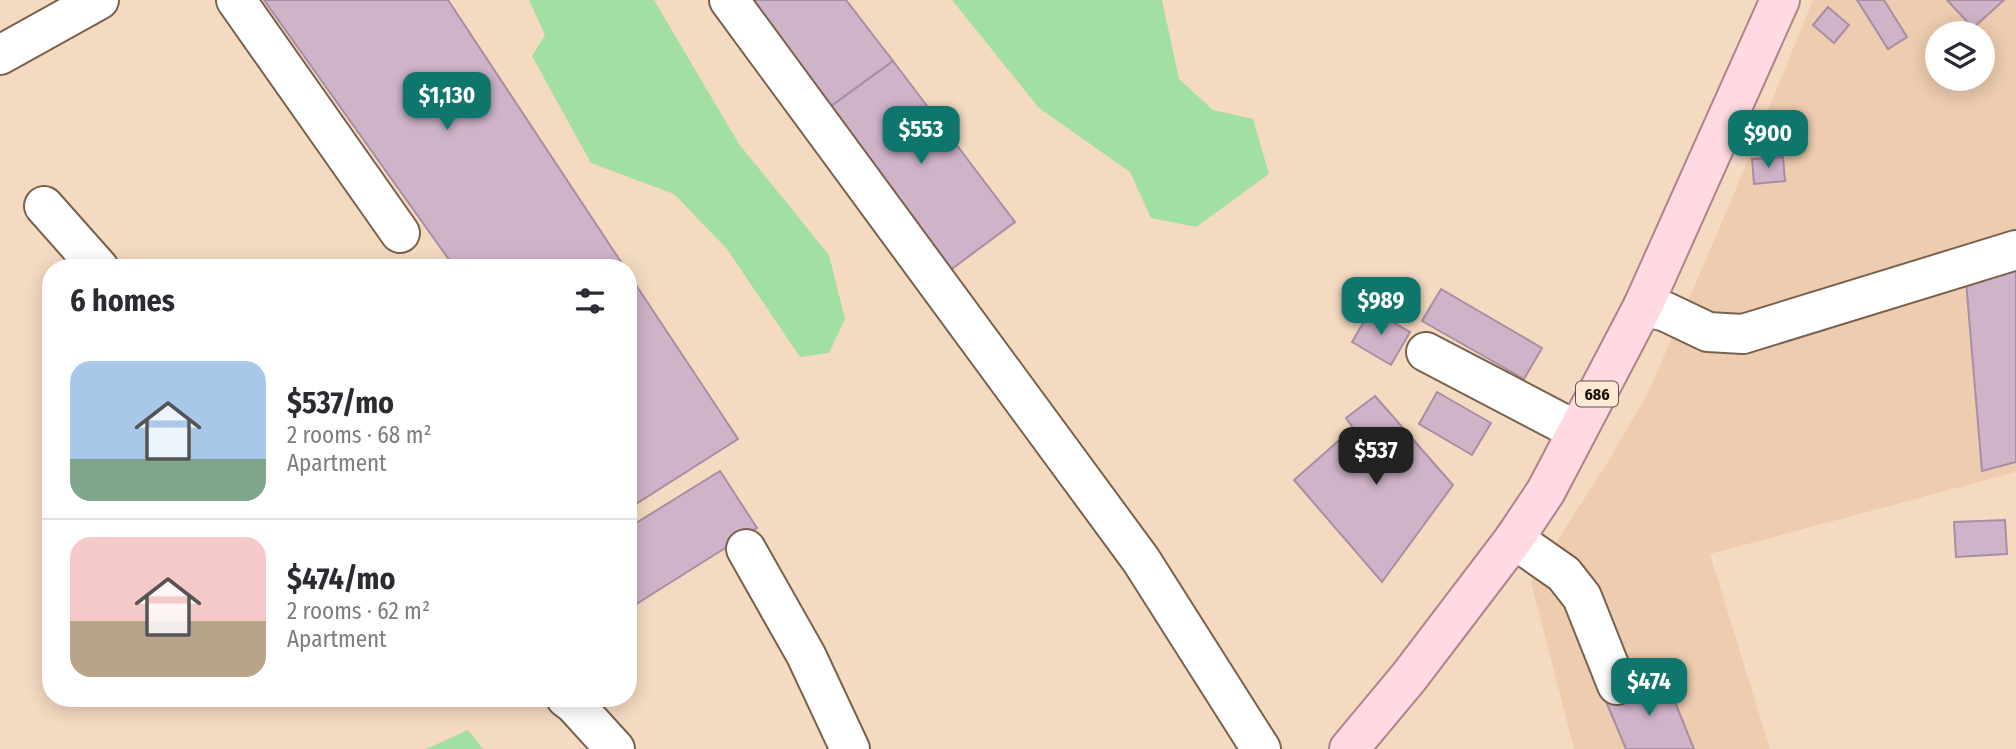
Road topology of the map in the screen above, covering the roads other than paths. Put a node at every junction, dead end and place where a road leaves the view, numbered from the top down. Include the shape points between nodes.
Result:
1 (99, 0) edge
2 (236, 0) edge
3 (729, 0) edge
4 (1780, 0) edge
5 (0, 55) edge
6 (44, 206) dead end
7 (400, 233) dead end
8 (2016, 250) edge
9 (91, 259) edge
10 (1643, 306) junction
11 (1426, 352) dead end
12 (1577, 431) junction
13 (1514, 539) junction
14 (746, 549) dead end
15 (1617, 685) dead end
16 (577, 707) edge
17 (615, 749) edge
18 (850, 749) edge
19 (1261, 749) edge
20 (1349, 749) edge

1 - 5 street
2 - 7 street
3 - 19 street via 1141,560
4 - 10 main road, 686
6 - 9 street
8 - 10 street via 1743,334 1708,332
10 - 12 main road, 686
11 - 12 street
12 - 13 main road, 686
13 - 15 street via 1564,574 1583,597
13 - 20 main road, 686
14 - 18 street via 806,655
16 - 17 street

